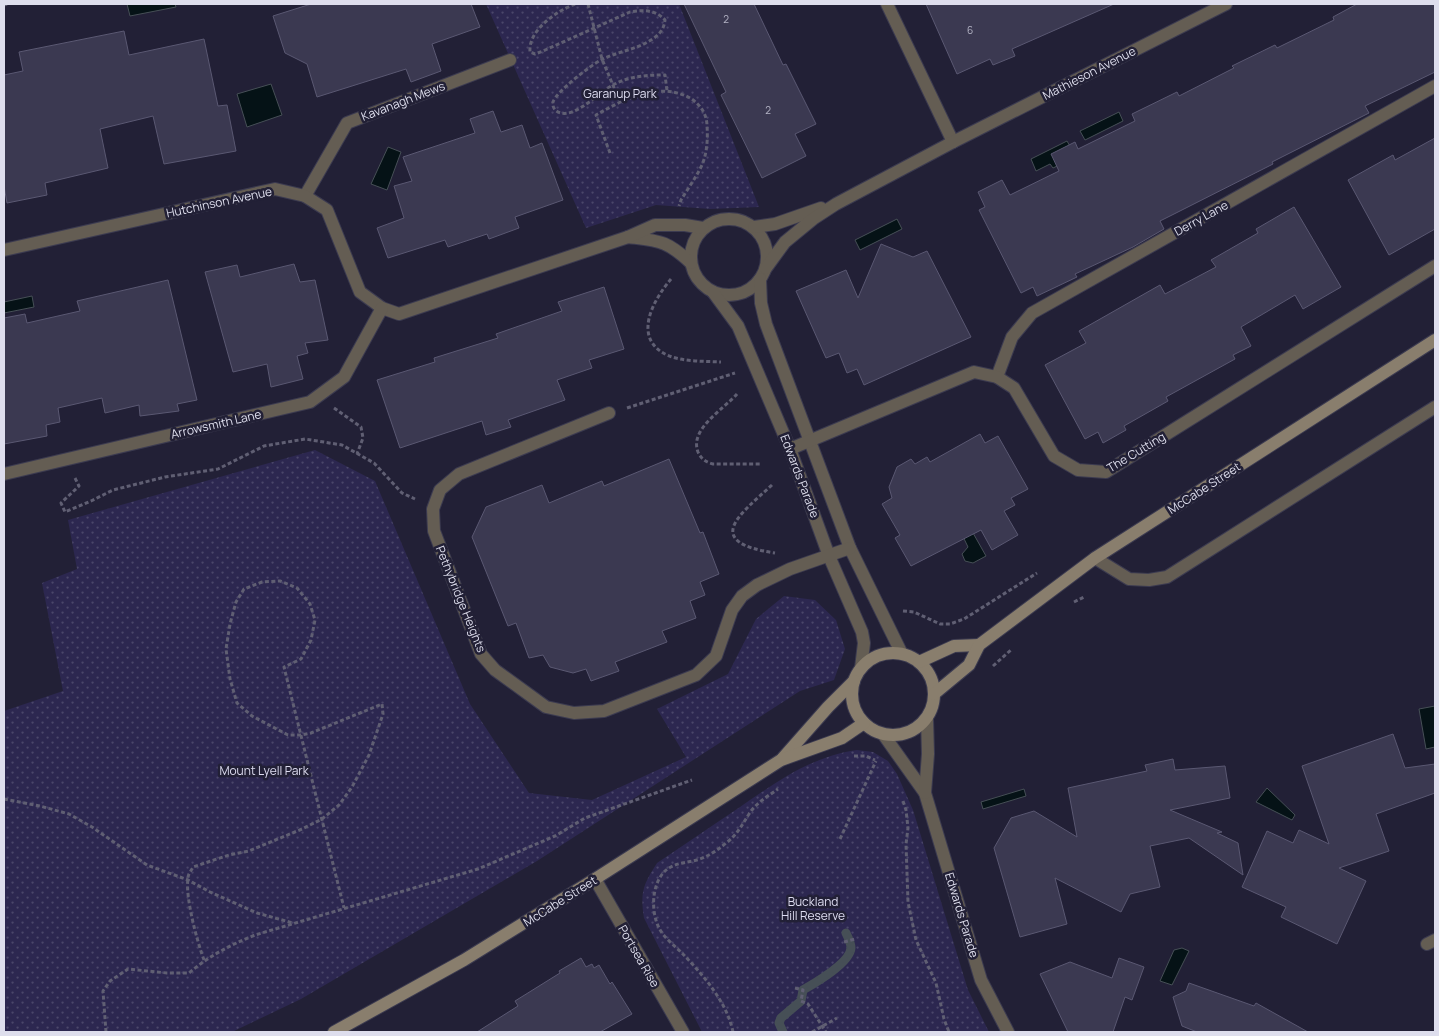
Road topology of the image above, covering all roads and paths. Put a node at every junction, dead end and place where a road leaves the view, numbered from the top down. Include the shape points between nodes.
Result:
1 (575, 4) edge
2 (588, 4) edge
3 (887, 4) edge
4 (1226, 4) edge
5 (594, 28) junction
6 (602, 59) junction
7 (510, 60) dead end
8 (613, 85) junction
9 (1435, 86) edge
10 (667, 91) junction
11 (620, 102) junction
12 (953, 142) junction
13 (610, 153) dead end
14 (305, 196) junction
15 (836, 204) junction
16 (678, 211) dead end
17 (754, 227) junction
18 (703, 228) junction
19 (628, 237) junction
20 (4, 250) edge
21 (691, 263) junction
22 (1435, 266) edge
23 (763, 273) junction
24 (671, 279) dead end
25 (713, 292) junction
26 (382, 308) junction
27 (1435, 340) edge
28 (721, 362) dead end
29 (755, 366) junction
30 (997, 377) junction
31 (737, 394) dead end
32 (1435, 408) edge
33 (609, 412) joint
34 (347, 416) dead end
35 (811, 441) junction
36 (790, 449) junction
37 (357, 454) junction
38 (761, 464) dead end
39 (4, 474) edge
40 (772, 485) dead end
41 (79, 486) dead end
42 (433, 509) junction
43 (850, 548) junction
44 (783, 554) dead end
45 (829, 556) junction
46 (1095, 558) junction
47 (1084, 597) dead end
48 (1069, 604) dead end
49 (1017, 643) dead end
50 (979, 645) junction
51 (902, 654) junction
52 (918, 662) junction
53 (861, 668) junction
54 (990, 669) dead end
55 (854, 681) junction
56 (934, 694) junction
57 (927, 718) junction
58 (864, 723) junction
59 (883, 734) junction
60 (301, 735) junction
61 (848, 757) dead end
62 (782, 760) junction
63 (876, 760) junction
64 (881, 764) dead end
65 (692, 780) dead end
66 (782, 787) dead end
67 (925, 793) junction
68 (900, 794) dead end
69 (4, 799) edge
70 (322, 819) junction
71 (840, 839) dead end
72 (188, 880) junction
73 (595, 880) junction
74 (344, 908) junction
75 (294, 923) junction
76 (855, 939) dead end
77 (844, 942) dead end
78 (204, 960) junction
79 (795, 988) dead end
80 (837, 1018) dead end
81 (822, 1026) junction
82 (106, 1032) edge
83 (334, 1032) edge
84 (683, 1032) edge
85 (733, 1032) edge
86 (812, 1032) edge
87 (826, 1032) edge
88 (949, 1032) edge
89 (1008, 1032) edge

1 - 5 path via 555,15 536,32 530,52 535,54
2 - 5 path
3 - 12 street
4 - 12 street, Mathieson Avenue
5 - 6 path
5 - 6 path via 641,10 652,11 665,20 656,37 636,48
6 - 8 path
6 - 8 path via 568,85 553,107 563,114 573,111
7 - 14 street, Kavanagh Mews via 347,123
8 - 10 path via 631,78 665,75
8 - 11 path
9 - 30 street, Derry Lane via 1032,313 1012,337
10 - 11 path via 649,92
10 - 16 path via 695,101 704,112 707,123 705,157
11 - 13 path via 596,115
12 - 15 street, Mathieson Avenue
14 - 20 street, Hutchinson Avenue via 275,189
14 - 26 street, Hutchinson Avenue via 326,210 360,292
15 - 17 street, Mathieson Avenue via 775,224
15 - 23 street, Mathieson Avenue via 785,242
17 - 18 street via 725,218
17 - 23 street via 767,250
18 - 19 street, Hutchinson Avenue via 655,225
18 - 21 street via 691,250
19 - 21 street, Hutchinson Avenue via 661,241
19 - 26 street, Hutchinson Avenue via 399,314
21 - 25 street via 694,274
22 - 30 street, The Cutting via 1106,472 1078,470 1054,456 1014,388
23 - 25 street via 743,292 730,295
23 - 35 street, Edwards Parade via 761,303 766,324
24 - 28 path via 651,309 647,326 651,340 667,355
25 - 29 street, Edwards Parade via 738,326
26 - 39 street, Arrowsmith Lane via 344,377 310,402
27 - 46 street, McCabe Street
29 - 33 path
29 - 36 street, Edwards Parade
30 - 35 street, The Cutting via 974,372
31 - 38 path via 704,424 697,436 698,451 705,462 712,464
32 - 46 street via 1167,577 1129,579
33 - 42 street via 459,474 440,490
34 - 37 path via 361,426 363,438
35 - 36 street, The Cutting
35 - 43 street, Edwards Parade
36 - 45 street, Edwards Parade
37 - 41 path via 342,445 305,439 264,446 218,469 165,477 113,490 64,512 61,503
37 - 42 path via 374,463 402,492
40 - 44 path via 740,515 733,532 740,544
42 - 45 street, Pethybridge Heights via 434,531 480,654 495,670 546,707 574,713 604,711 696,675 716,656 732,610 742,596 790,569
43 - 45 street, Pethybridge Heights
43 - 51 street, Edwards Parade
45 - 53 street, Edwards Parade via 862,632
46 - 50 street, McCabe Street
47 - 48 path
49 - 54 path
50 - 52 street via 954,646
50 - 56 street, McCabe Street via 969,665
51 - 52 street
51 - 53 street, McCabe Street via 879,655
52 - 56 street via 933,681
53 - 55 street, McCabe Street
55 - 58 street, McCabe Street via 853,704
55 - 62 street, McCabe Street
56 - 57 street
57 - 59 street via 907,733
57 - 67 street, Edwards Parade
58 - 59 street
58 - 62 street, McCabe Street via 842,738
59 - 67 street, Edwards Parade
60 - 60 path via 284,667 302,659 311,640 315,620 310,604 298,588 280,581 262,582 244,589 236,602 226,649 230,678 237,703 252,716 288,734
60 - 70 path
60 - 70 path via 382,704 383,714 369,755 352,787
61 - 63 path via 866,756
62 - 73 street, McCabe Street
63 - 64 path
63 - 71 path
65 - 74 path via 585,818 555,836 478,869
66 - 85 path via 759,802 744,826 729,841 715,852 666,870 656,887 654,918 660,930 712,989
67 - 89 street, Edwards Parade via 981,980
68 - 88 path via 908,828 908,902 916,940 936,983
69 - 72 path via 69,814 92,826 147,865
70 - 72 path via 249,851 193,867
70 - 74 path
72 - 75 path via 257,913
72 - 78 path via 190,905
73 - 83 street, McCabe Street via 464,960
73 - 84 street, Portsea Rise
74 - 75 path
75 - 78 path via 228,946
76 - 77 path
78 - 82 path via 189,973 128,969 110,980 103,991
79 - 81 path via 803,990 801,1001 808,1004
80 - 81 path
81 - 86 path
81 - 87 path

